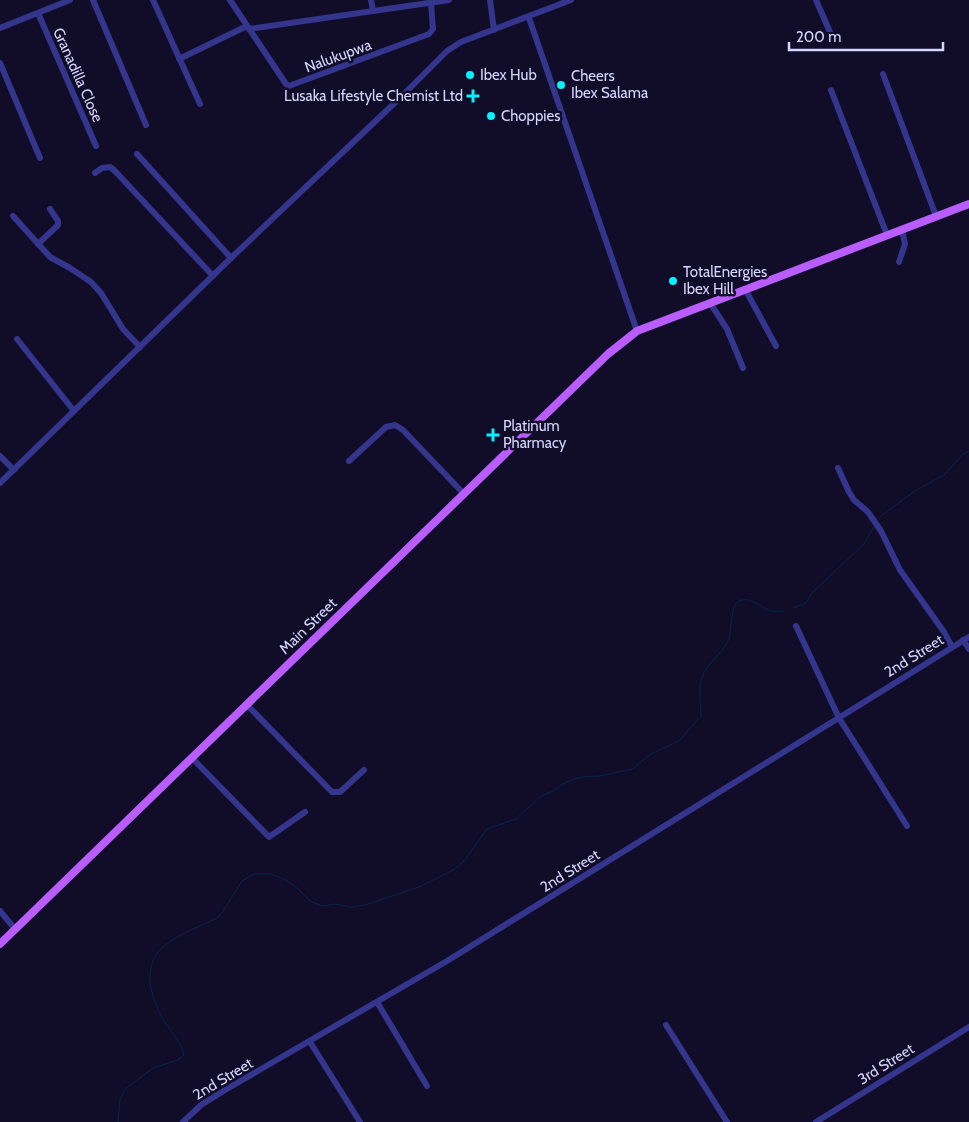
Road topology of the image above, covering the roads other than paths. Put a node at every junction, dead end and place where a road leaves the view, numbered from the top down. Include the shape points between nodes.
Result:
1 (70, 0) edge
2 (93, 0) edge
3 (153, 0) edge
4 (230, 0) edge
5 (372, 0) edge
6 (449, 0) edge
7 (490, 0) edge
8 (571, 0) edge
9 (816, 0) edge
10 (60, 2) edge
11 (429, 2) edge
12 (558, 2) edge
13 (373, 10) junction
14 (38, 13) junction
15 (529, 18) junction
16 (0, 27) edge
17 (248, 27) junction
18 (494, 30) junction
19 (830, 32) dead end
20 (179, 59) junction
21 (0, 62) edge
22 (883, 74) dead end
23 (831, 90) dead end
24 (200, 104) dead end
25 (146, 125) dead end
26 (96, 146) dead end
27 (137, 154) dead end
28 (40, 158) dead end
29 (95, 173) dead end
30 (969, 204) edge
31 (50, 209) dead end
32 (13, 216) dead end
33 (936, 216) junction
34 (902, 230) junction
35 (888, 235) junction
36 (38, 244) junction
37 (231, 258) junction
38 (900, 262) dead end
39 (213, 276) junction
40 (745, 289) junction
41 (710, 303) junction
42 (637, 331) junction
43 (17, 339) dead end
44 (776, 346) dead end
45 (140, 347) junction
46 (744, 368) dead end
47 (74, 411) junction
48 (0, 456) edge
49 (349, 461) dead end
50 (838, 468) dead end
51 (14, 470) junction
52 (0, 483) edge
53 (464, 494) junction
54 (796, 626) dead end
55 (966, 639) edge
56 (952, 647) junction
57 (969, 649) edge
58 (247, 704) junction
59 (839, 718) junction
60 (192, 758) junction
61 (364, 770) dead end
62 (305, 812) dead end
63 (907, 826) dead end
64 (0, 911) edge
65 (15, 929) junction
66 (0, 944) edge
67 (377, 1002) junction
68 (666, 1024) dead end
69 (969, 1027) edge
70 (310, 1042) junction
71 (427, 1086) dead end
72 (183, 1122) edge
73 (360, 1122) edge
74 (727, 1122) edge
75 (816, 1122) edge

1 - 10 street
2 - 25 street
3 - 20 street
4 - 17 street
5 - 13 street
6 - 11 street
7 - 18 street
8 - 12 street
9 - 19 street
10 - 14 street
11 - 13 street
11 - 17 street, Nalukupwa via 434,28 429,34 292,86 286,84
12 - 15 street
13 - 17 street
14 - 16 street
14 - 26 street, Granadilla Close
15 - 18 street
15 - 42 street
17 - 20 street
18 - 37 street via 461,42 447,51
20 - 24 street
21 - 28 street
22 - 33 street
23 - 35 street
27 - 37 street
29 - 39 street via 102,168 114,170
30 - 33 main road, Main Street
31 - 36 street via 58,225
32 - 36 street
33 - 34 main road, Main Street
34 - 35 main road, Main Street
34 - 38 street via 906,244
35 - 40 main road, Main Street
36 - 45 street via 50,257 91,282 126,334
37 - 39 street
39 - 45 street
40 - 41 main road, Main Street
40 - 44 street
41 - 42 main road, Main Street
41 - 46 street via 727,329
42 - 53 main road, Main Street via 608,354
43 - 47 street
45 - 47 street
47 - 51 street
48 - 51 street
49 - 53 street via 386,427 395,425
50 - 56 street via 849,492 878,526 900,570
51 - 52 street
53 - 58 main road, Main Street
54 - 59 street
55 - 56 street, 2nd Street
55 - 57 street
56 - 59 street, 2nd Street
58 - 60 main road, Main Street
58 - 61 street via 334,793 344,790
59 - 63 street
59 - 67 street, 2nd Street
60 - 62 street via 269,837
60 - 65 main road, Main Street
64 - 65 street
65 - 66 main road, Main Street
67 - 70 street, 2nd Street
67 - 71 street
68 - 74 street
69 - 75 street, 3rd Street
70 - 72 street, 2nd Street via 209,1100
70 - 73 street

